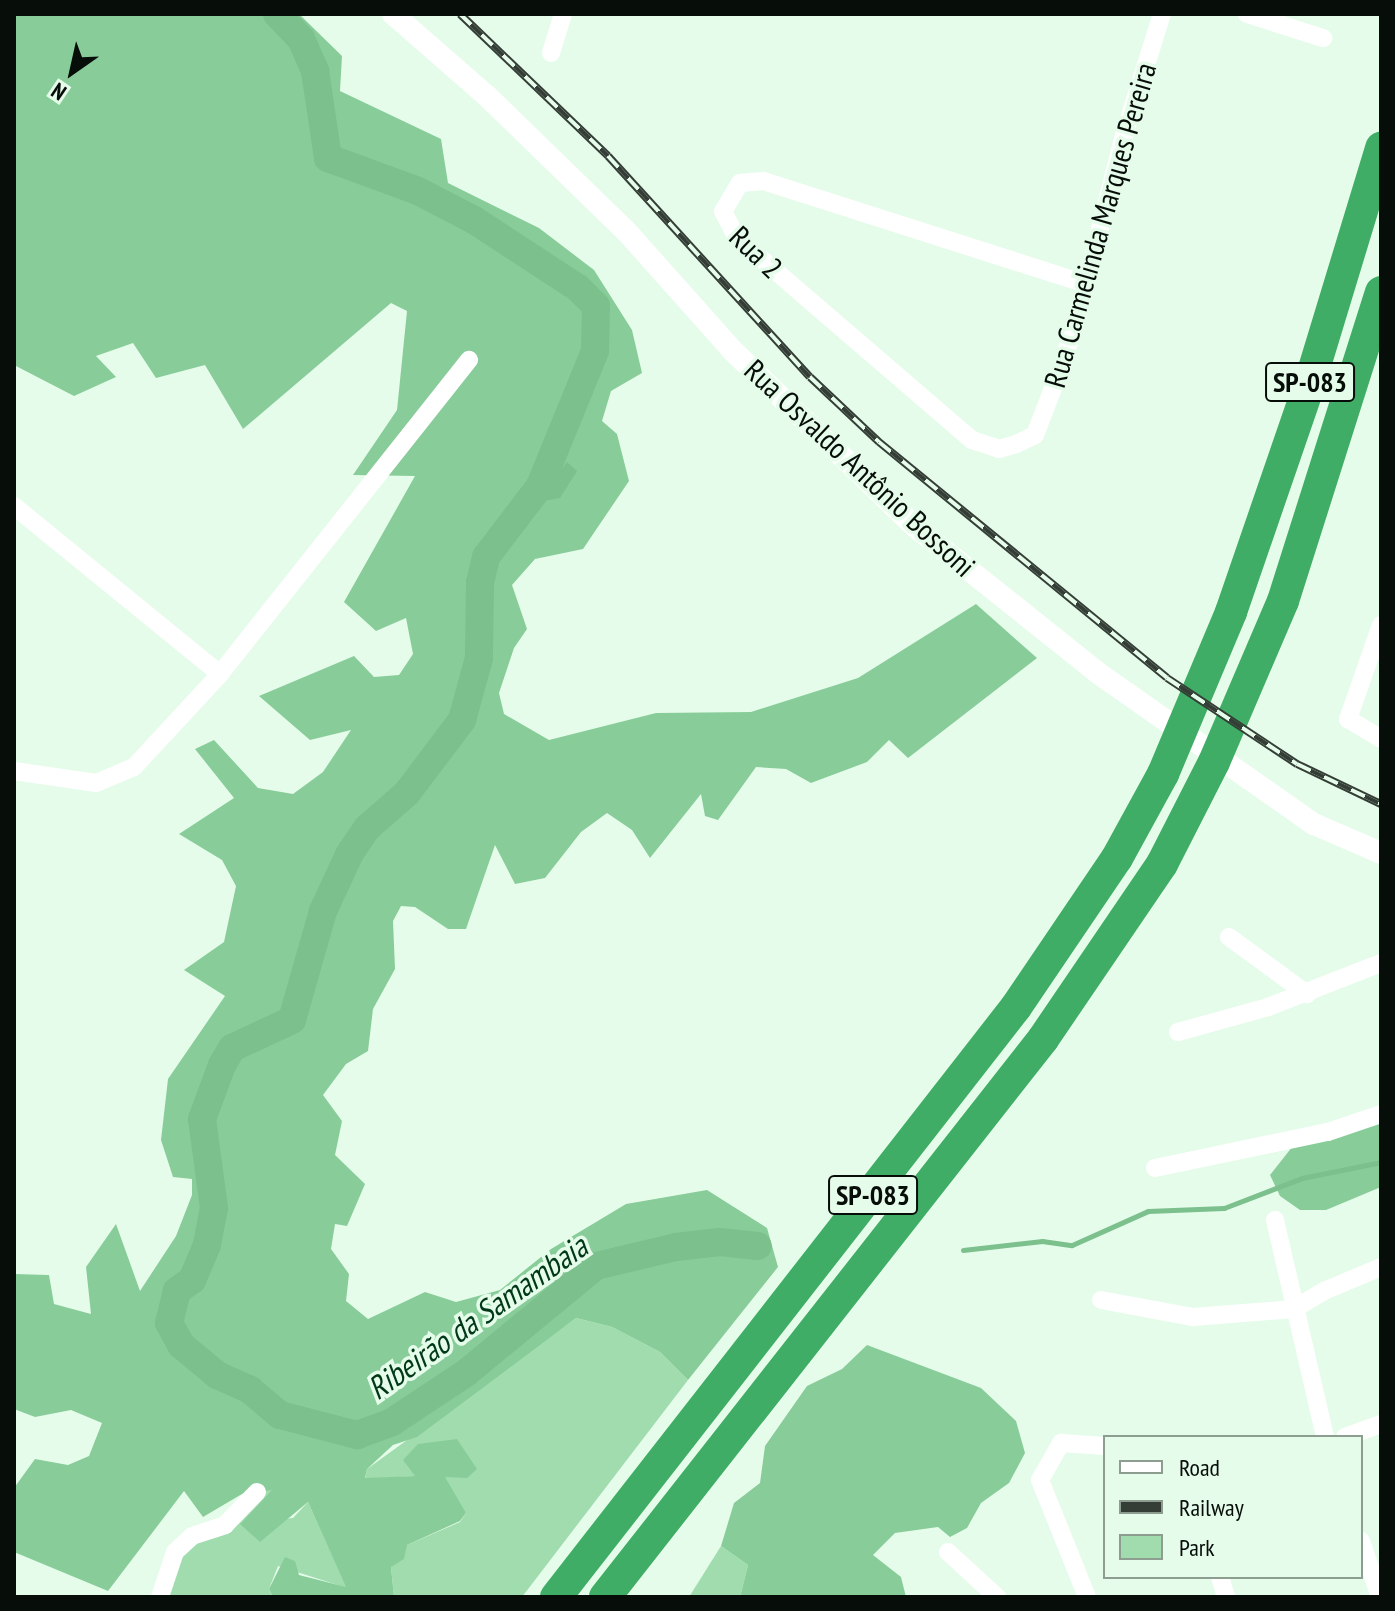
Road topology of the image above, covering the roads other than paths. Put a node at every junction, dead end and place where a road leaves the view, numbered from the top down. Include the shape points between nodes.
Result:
1 (393, 14) edge
2 (563, 14) edge
3 (1162, 14) edge
4 (1247, 14) edge
5 (1323, 38) dead end
6 (551, 53) dead end
7 (1381, 148) edge
8 (1086, 284) junction
9 (1381, 292) edge
10 (469, 360) dead end
11 (1035, 435) joint
12 (14, 506) edge
13 (1381, 625) edge
14 (220, 674) junction
15 (1381, 739) edge
16 (14, 771) edge
17 (1381, 853) edge
18 (1229, 937) dead end
19 (1381, 963) edge
20 (1307, 994) junction
21 (1178, 1032) dead end
22 (1381, 1114) edge
23 (1155, 1168) dead end
24 (1275, 1220) dead end
25 (1381, 1267) edge
26 (1101, 1300) dead end
27 (1294, 1309) junction
28 (1381, 1424) edge
29 (1325, 1435) edge
30 (1351, 1435) edge
31 (1103, 1446) edge
32 (257, 1492) dead end
33 (1363, 1547) edge
34 (948, 1552) dead end
35 (160, 1597) edge
36 (556, 1597) edge
37 (605, 1597) edge
38 (997, 1597) edge
39 (1087, 1597) edge
40 (1380, 1597) edge

1 - 17 street, Rua Osvaldo Antônio Bossoni via 487,96 627,232 732,350 914,526 1098,673 1314,824
2 - 6 street
3 - 8 street, Rua Carmelinda Marques Pereira
4 - 5 street
7 - 36 highway, SP-083 via 1310,382 1231,612 1163,774 1060,948 829,1252
8 - 11 street, Rua Carmelinda Marques Pereira
8 - 11 street, Rua 2 via 783,186 740,183 727,198 725,223 736,237 972,440 999,449
9 - 37 highway, SP-083 via 1304,539 1264,646 1197,798 1123,927 1051,1029
10 - 14 street
12 - 14 street
13 - 15 street via 1348,719
14 - 16 street via 134,767 96,783
18 - 20 street
19 - 20 street
20 - 21 street
22 - 23 street via 1328,1132
24 - 27 street via 1293,1285
25 - 27 street
26 - 27 street via 1193,1317
27 - 29 street
28 - 30 street
31 - 39 street via 1081,1440 1061,1443 1040,1480
32 - 35 street via 225,1525 192,1536 175,1552
33 - 40 street
34 - 38 street

